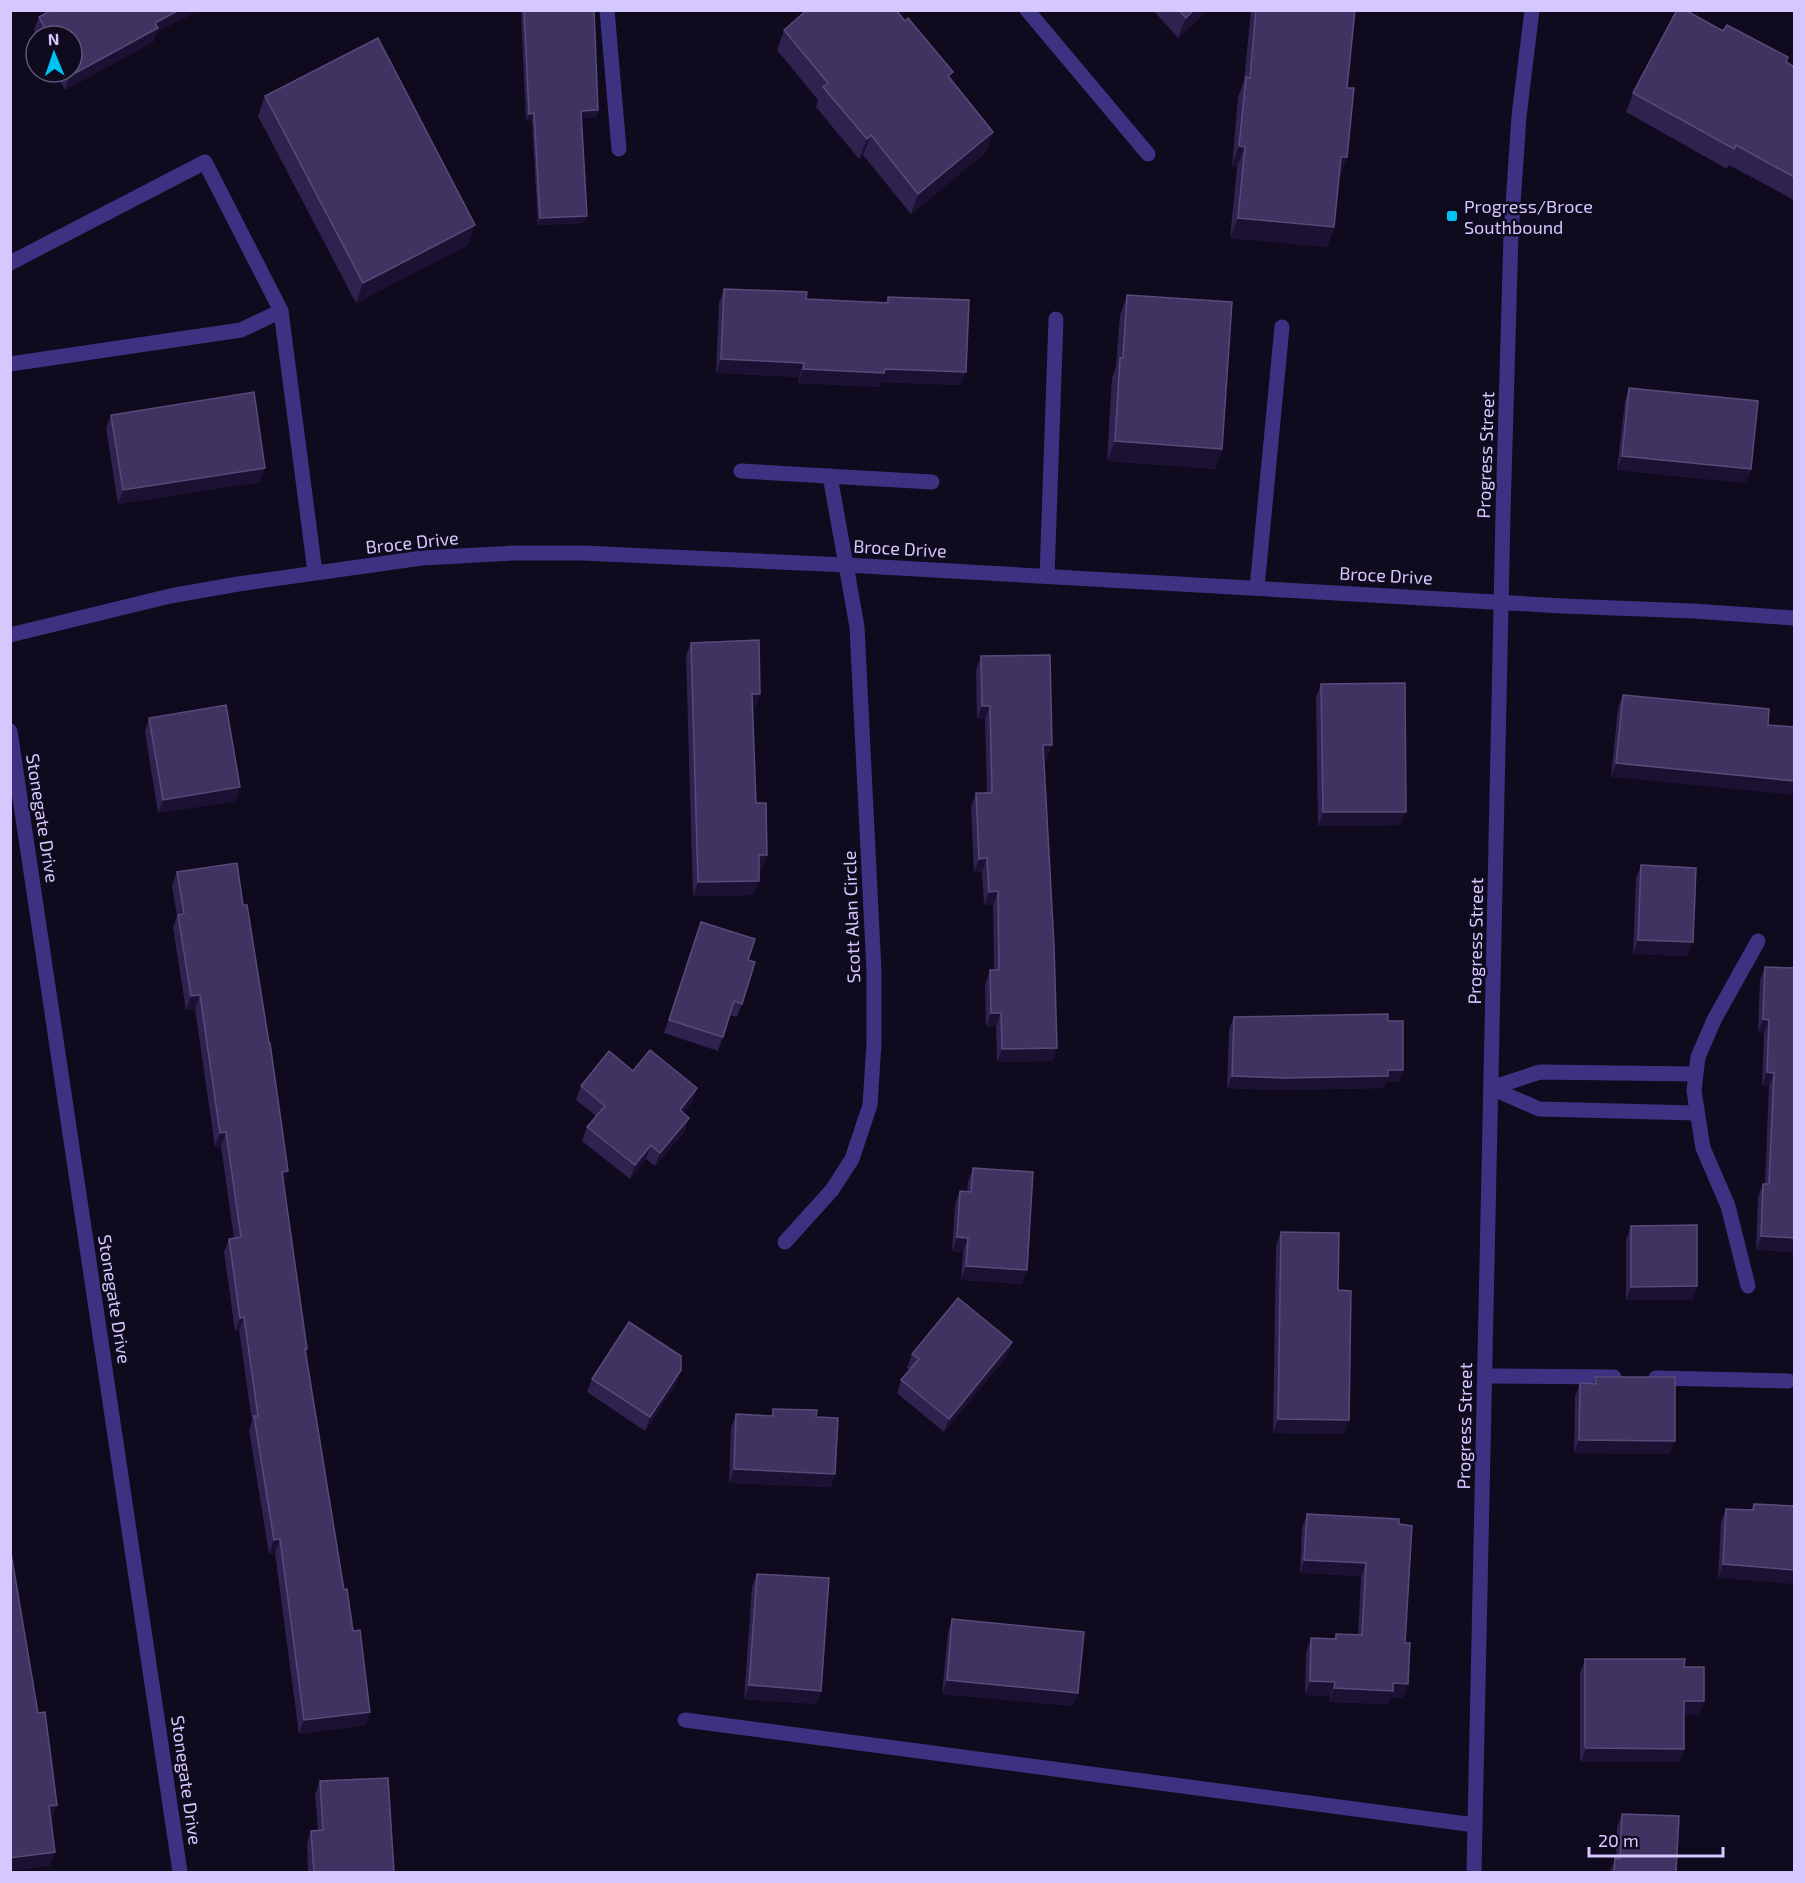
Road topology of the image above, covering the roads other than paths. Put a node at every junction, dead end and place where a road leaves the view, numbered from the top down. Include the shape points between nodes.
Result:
1 (607, 10) edge
2 (1027, 10) edge
3 (1532, 10) edge
4 (619, 149) dead end
5 (1148, 154) dead end
6 (10, 262) edge
7 (281, 311) junction
8 (1056, 319) dead end
9 (1282, 327) dead end
10 (10, 364) edge
11 (741, 471) dead end
12 (830, 476) junction
13 (932, 482) dead end
14 (846, 565) junction
15 (315, 572) junction
16 (1047, 576) junction
17 (1257, 588) junction
18 (1501, 601) junction
19 (1794, 618) edge
20 (10, 635) edge
21 (10, 731) edge
22 (1758, 941) dead end
23 (1695, 1074) junction
24 (1491, 1088) junction
25 (1696, 1113) junction
26 (785, 1242) dead end
27 (1748, 1286) dead end
28 (1485, 1376) junction
29 (1788, 1381) dead end
30 (685, 1720) dead end
31 (1475, 1825) junction
32 (180, 1872) edge
33 (1474, 1872) edge

1 - 4 street
2 - 5 street
3 - 18 street, Progress Street via 1519,116 1511,234
6 - 7 street via 205,162
7 - 10 street via 241,330
7 - 15 street
8 - 16 street
9 - 17 street
11 - 12 street
12 - 13 street
12 - 14 street, Scott Alan Circle
14 - 15 street, Broce Drive via 514,553 422,558
14 - 16 street, Broce Drive
14 - 26 street, Scott Alan Circle via 857,627 873,960 870,1105 852,1159 832,1190
15 - 20 street, Broce Drive via 170,596
16 - 17 street, Broce Drive
17 - 18 street, Broce Drive
18 - 19 street, Broce Drive
18 - 24 street, Progress Street
21 - 32 street, Stonegate Drive
22 - 23 street via 1714,1020
23 - 24 street via 1540,1072
23 - 25 street
24 - 25 street via 1539,1109
24 - 28 street, Progress Street
25 - 27 street via 1703,1148 1728,1206
28 - 29 street
28 - 31 street, Progress Street
30 - 31 street
31 - 33 street, Progress Street

